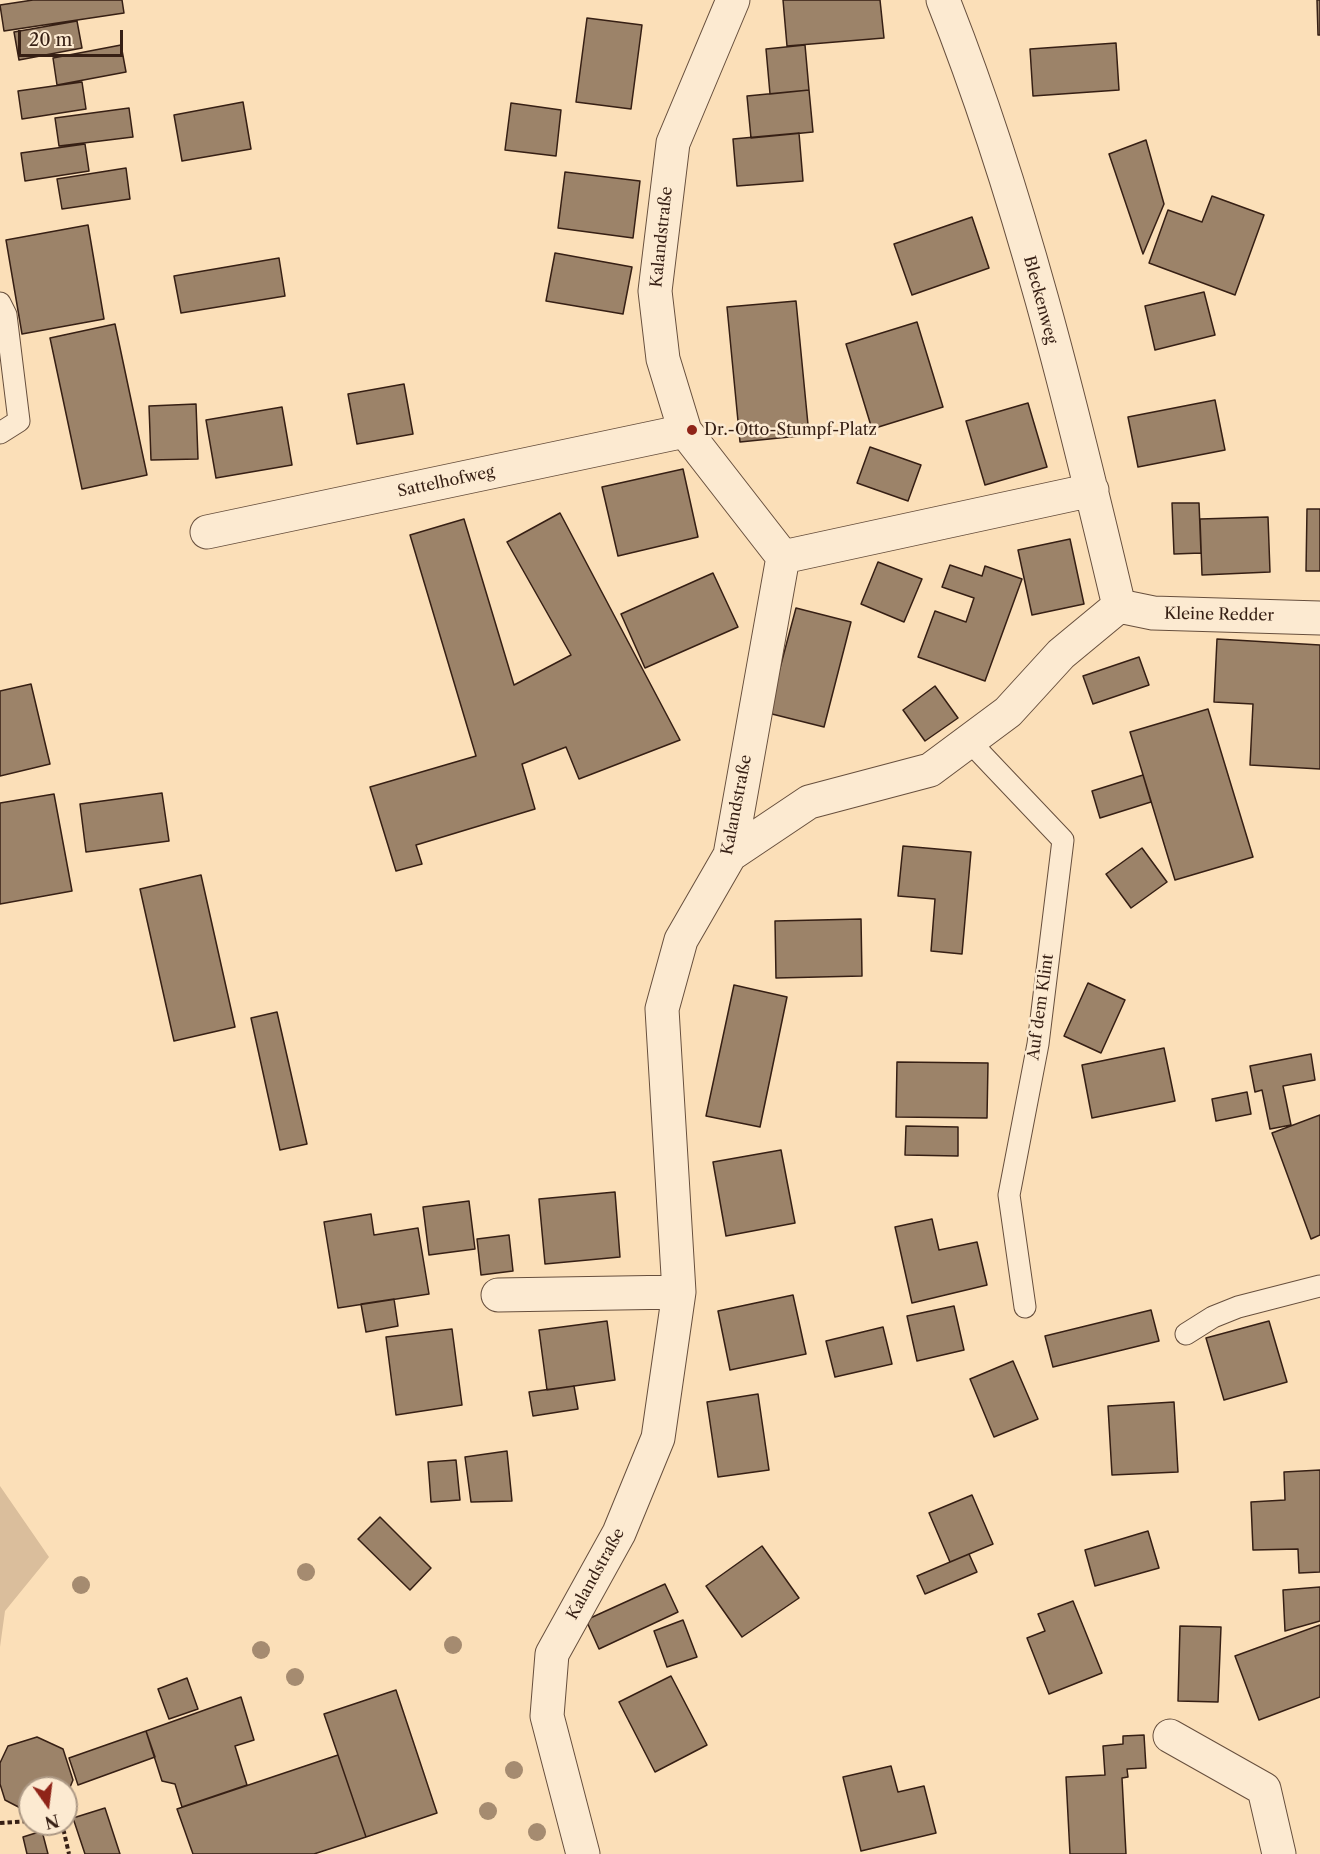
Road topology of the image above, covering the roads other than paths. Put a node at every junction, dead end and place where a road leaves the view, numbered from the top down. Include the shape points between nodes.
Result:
1 (733, 0) edge
2 (943, 0) edge
3 (0, 303) edge
4 (685, 431) junction
5 (0, 433) edge
6 (1092, 490) junction
7 (207, 532) dead end
8 (783, 557) junction
9 (1119, 606) junction
10 (1320, 618) edge
11 (969, 741) junction
12 (730, 855) junction
13 (1320, 1286) edge
14 (679, 1292) junction
15 (498, 1295) dead end
16 (1024, 1307) dead end
17 (1186, 1334) dead end
18 (1170, 1736) dead end
19 (584, 1854) edge
20 (1278, 1854) edge

1 - 4 street, Kalandstraße via 673,143 662,220 655,291 663,359
2 - 6 street, Bleckenweg via 1002,161
3 - 5 lane via 6,315 19,421
4 - 7 street, Sattelhofweg
4 - 8 street, Kalandstraße
6 - 8 street
6 - 9 street, Bleckenweg
8 - 12 street, Kalandstraße
9 - 10 street, Kleine Redder via 1153,614
9 - 11 street via 1061,654 1008,712
11 - 12 street via 930,770 809,802
11 - 16 lane, Auf dem Klint via 1063,840 1038,1044 1008,1195
12 - 14 street, Kalandstraße via 681,940 662,1009
13 - 17 lane via 1238,1307
14 - 15 street
14 - 19 street, Kalandstraße via 658,1438 619,1533 552,1654 547,1716
18 - 20 street via 1264,1789

